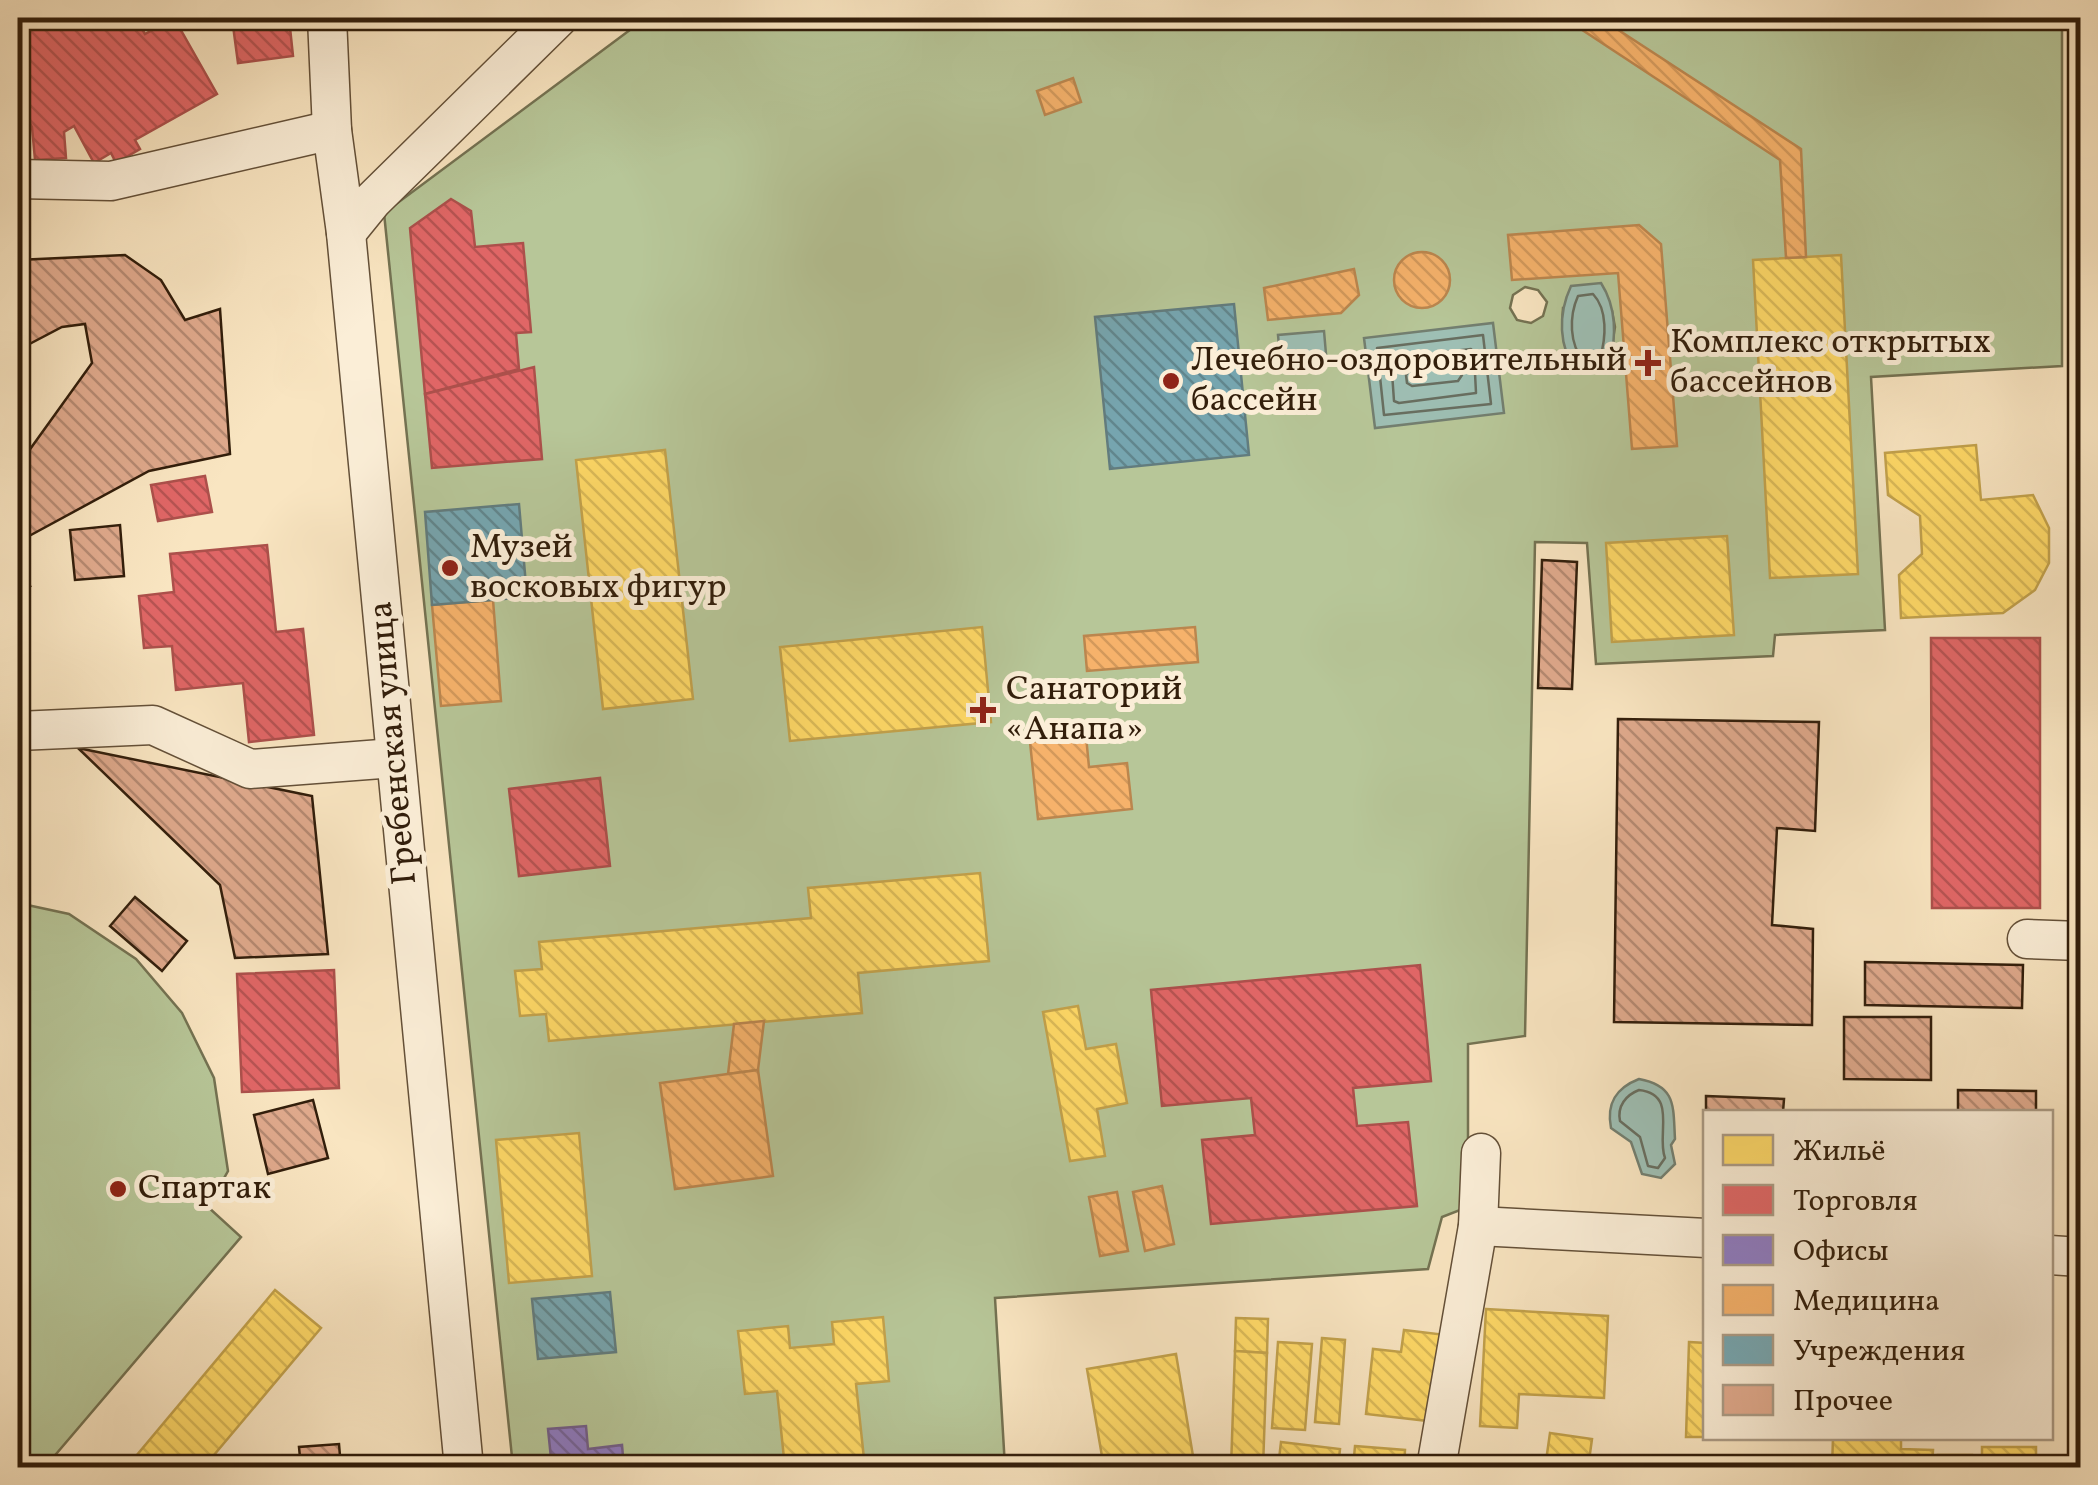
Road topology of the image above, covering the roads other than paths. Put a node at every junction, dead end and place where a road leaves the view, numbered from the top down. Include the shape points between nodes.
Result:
1 (327, 18) edge
2 (558, 18) edge
3 (332, 130) junction
4 (18, 180) edge
5 (346, 233) junction
6 (18, 731) edge
7 (394, 758) junction
8 (2027, 939) dead end
9 (2080, 941) edge
10 (1480, 1153) dead end
11 (1478, 1226) junction
12 (1703, 1238) edge
13 (2053, 1256) edge
14 (2080, 1257) edge
15 (464, 1468) edge
16 (1436, 1468) edge

1 - 3 street, Гребенская улица
2 - 5 street
3 - 4 street via 111,182
3 - 5 street, Гребенская улица
5 - 7 street, Гребенская улица
6 - 7 street via 152,725 250,768
7 - 15 street, Гребенская улица
8 - 9 street
10 - 11 street
11 - 12 street
11 - 16 street
13 - 14 street

